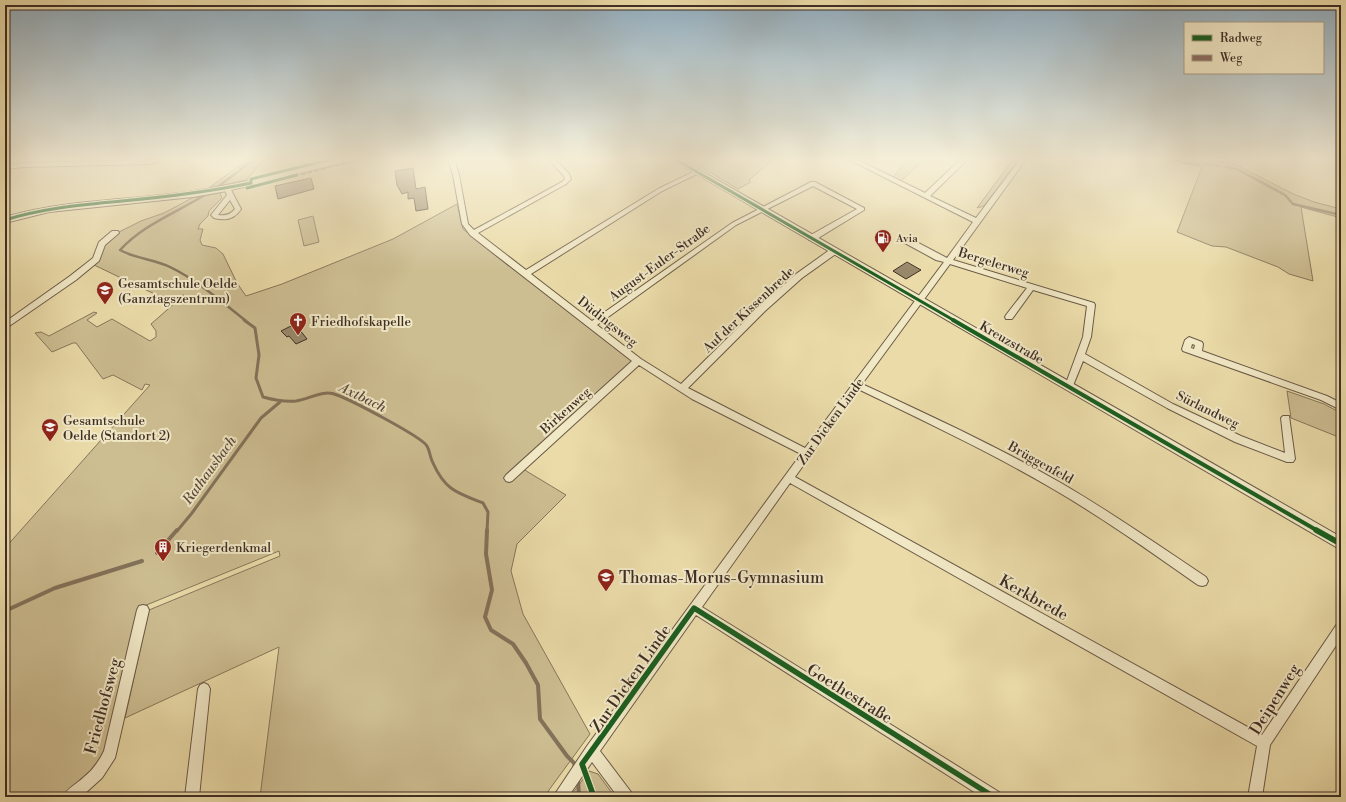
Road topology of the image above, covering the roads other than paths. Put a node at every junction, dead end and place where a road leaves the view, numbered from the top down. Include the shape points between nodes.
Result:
1 (170, 195) edge
2 (460, 195) edge
3 (542, 195) edge
4 (651, 195) edge
5 (736, 195) edge
6 (789, 195) edge
7 (836, 195) edge
8 (995, 195) edge
9 (926, 196) edge
10 (761, 210) junction
11 (5, 220) edge
12 (976, 221) junction
13 (114, 232) dead end
14 (474, 233) junction
15 (812, 238) junction
16 (906, 240) dead end
17 (834, 251) junction
18 (949, 261) junction
19 (525, 274) junction
20 (1032, 286) junction
21 (919, 299) junction
22 (1009, 317) dead end
23 (592, 325) junction
24 (5, 326) edge
25 (1197, 353) dead end
26 (1081, 356) junction
27 (638, 361) junction
28 (857, 385) junction
29 (1069, 386) junction
30 (682, 389) junction
31 (1341, 407) edge
32 (1286, 418) dead end
33 (807, 453) junction
34 (509, 478) dead end
35 (789, 478) junction
36 (1341, 544) edge
37 (1202, 581) dead end
38 (694, 608) junction
39 (144, 610) dead end
40 (1341, 628) edge
41 (204, 689) dead end
42 (1264, 743) junction
43 (592, 751) junction
44 (563, 792) edge
45 (70, 797) edge
46 (192, 797) edge
47 (626, 797) edge
48 (994, 797) edge
49 (1255, 797) edge

1 - 11 street via 49,209
2 - 14 street, Düdingsweg via 465,224
3 - 14 street
4 - 19 street
5 - 10 street, Kreuzstraße
6 - 10 street, August-Euler-Straße
7 - 15 street, August-Euler-Straße via 862,209
8 - 12 street, Bergelerweg
9 - 12 street
10 - 15 street, Kreuzstraße
10 - 23 street, August-Euler-Straße via 716,236
12 - 18 street, Bergelerweg
13 - 24 street via 102,244 96,259
14 - 19 street, Düdingsweg
15 - 17 street, Kreuzstraße
16 - 18 street, Bergelerweg
17 - 21 street, Kreuzstraße
17 - 30 street, Auf der Kissenbrede via 799,276 762,309
18 - 20 street, Bergelerweg
18 - 21 street, Bergelerweg
19 - 23 street, Düdingsweg
20 - 22 street, Bergelerweg
20 - 26 street, Bergelerweg via 1091,305 1087,337
21 - 28 street, Zur Dicken Linde
21 - 29 street, Kreuzstraße
23 - 27 street, Düdingsweg
25 - 31 street via 1324,398
26 - 29 street
26 - 32 street, Sürlandweg via 1170,406 1238,439 1290,459
27 - 30 street, Düdingsweg
27 - 34 street, Birkenweg
28 - 33 street, Zur Dicken Linde
28 - 37 street, Brüggenfeld via 945,426 1037,474 1090,505
29 - 36 street, Kreuzstraße
30 - 33 street, Düdingsweg
33 - 35 street, Zur Dicken Linde
35 - 38 street, Zur Dicken Linde
35 - 42 street, Kerkbrede
38 - 43 street, Zur Dicken Linde
38 - 48 street, Goethestraße
39 - 45 street, Friedhofsweg via 110,753 103,769 94,779
40 - 42 street, Deipenweg
41 - 46 street
42 - 49 street, Deipenweg
43 - 44 street, Zur Dicken Linde
43 - 47 street

